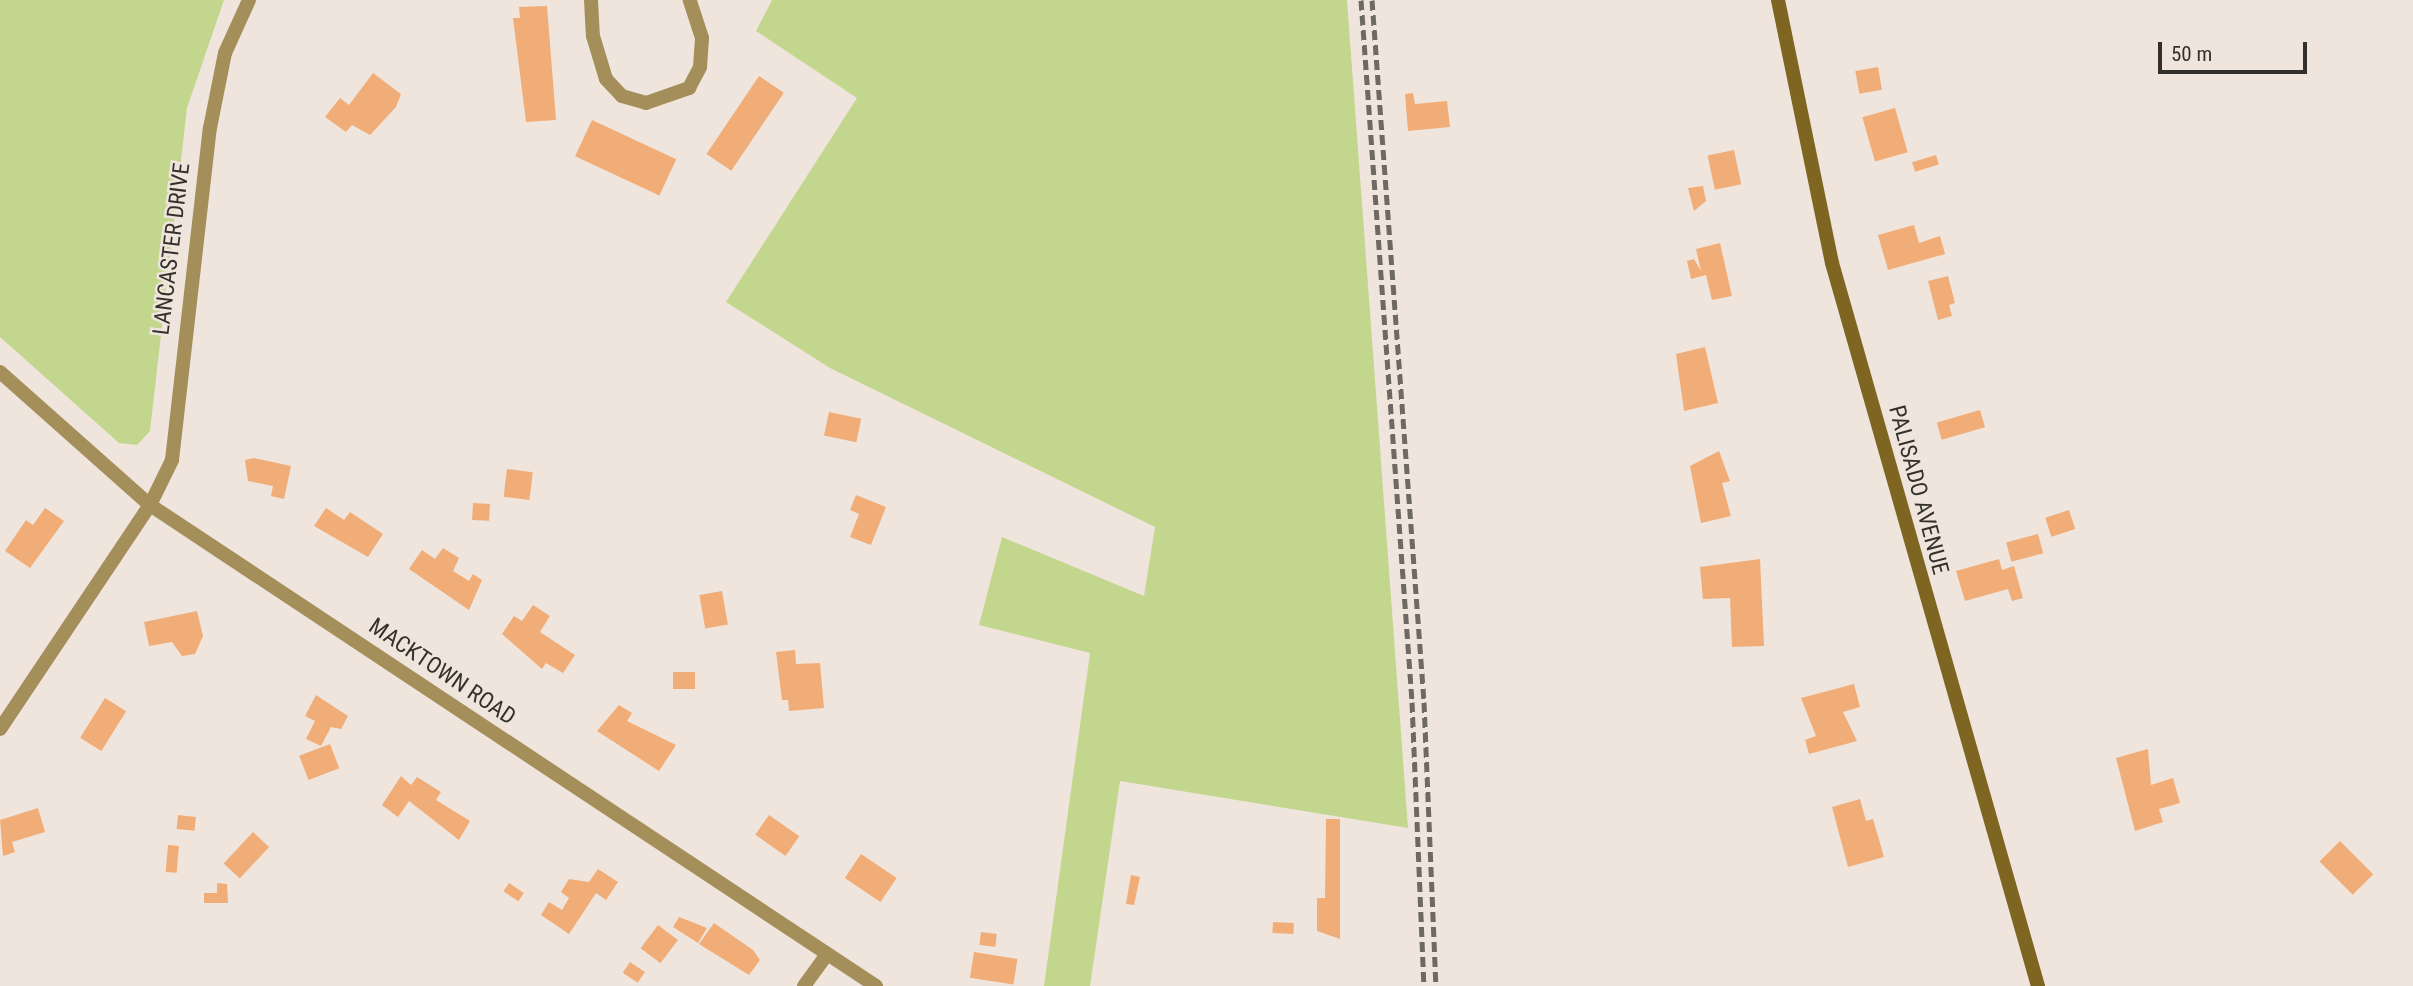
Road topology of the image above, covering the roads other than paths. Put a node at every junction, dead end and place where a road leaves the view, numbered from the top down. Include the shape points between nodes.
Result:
1 (249, 0) edge
2 (592, 0) edge
3 (690, 0) edge
4 (1778, 0) edge
5 (0, 372) edge
6 (150, 505) junction
7 (0, 729) edge
8 (827, 954) junction
9 (804, 986) edge
10 (876, 986) edge
11 (2038, 986) edge

1 - 6 street, LANCASTER DRIVE via 225,53 210,128 172,460
2 - 3 street via 593,36 606,79 622,96 646,103 689,88 700,67 702,38
4 - 11 main road, PALISADO AVENUE via 1832,263
5 - 6 street, MACKTOWN ROAD
6 - 7 street, LANCASTER DRIVE
6 - 8 street, MACKTOWN ROAD
8 - 9 street
8 - 10 street, MACKTOWN ROAD

